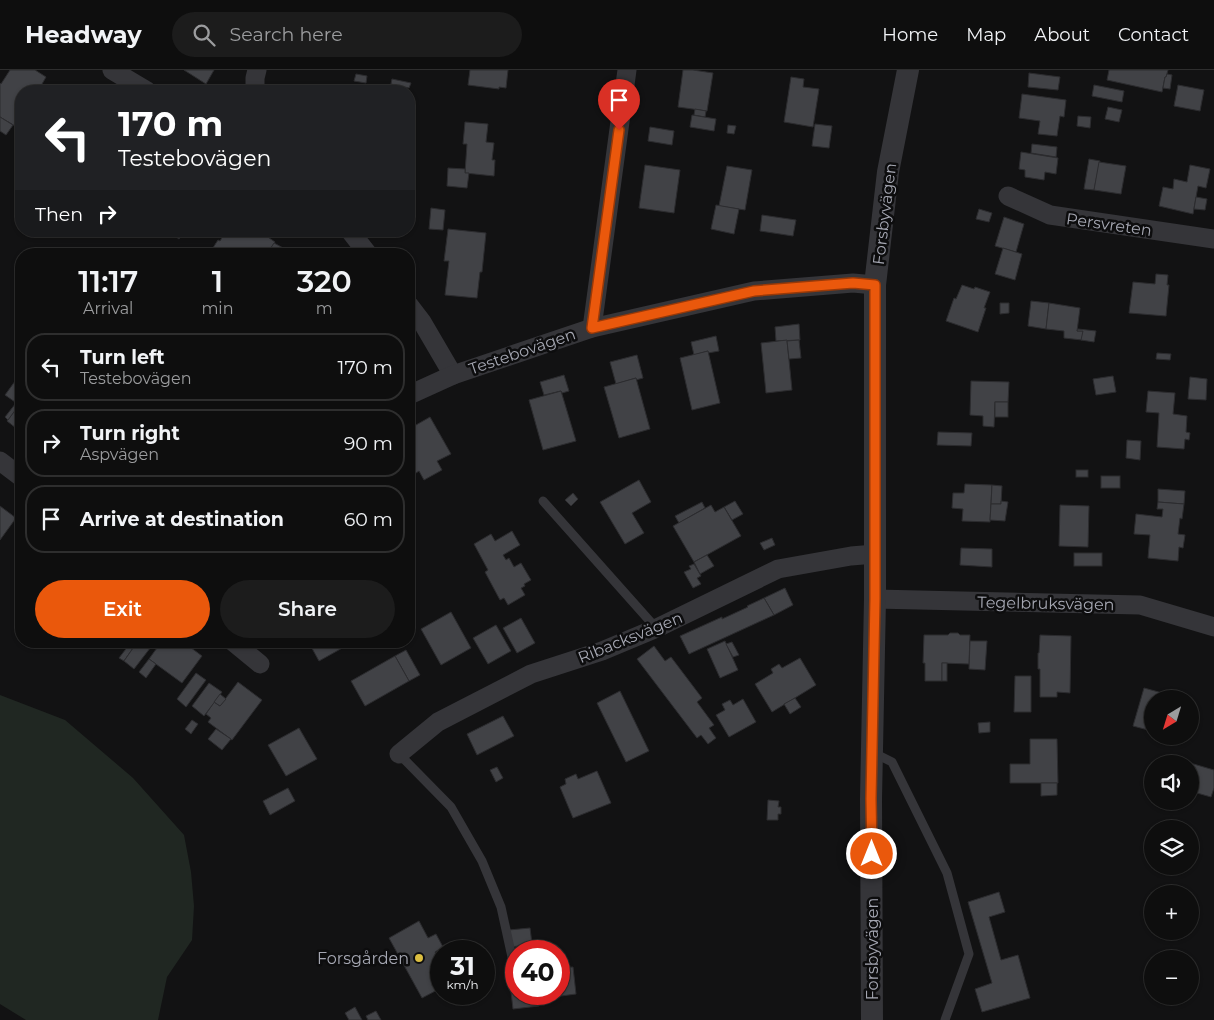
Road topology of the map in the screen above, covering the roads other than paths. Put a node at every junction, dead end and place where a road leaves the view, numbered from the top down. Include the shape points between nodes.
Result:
1 (112, 70) edge
2 (257, 70) edge
3 (627, 70) edge
4 (908, 70) edge
5 (137, 85) edge
6 (255, 85) edge
7 (1008, 196) dead end
8 (355, 237) edge
9 (1214, 239) edge
10 (363, 248) edge
11 (875, 285) junction
12 (415, 313) edge
13 (592, 328) junction
14 (453, 375) junction
15 (415, 392) edge
16 (0, 461) edge
17 (15, 472) edge
18 (543, 501) dead end
19 (875, 554) junction
20 (875, 599) junction
21 (1214, 626) edge
22 (657, 628) junction
23 (241, 648) edge
24 (260, 664) dead end
25 (872, 752) junction
26 (399, 754) joint
27 (508, 940) edge
28 (872, 1020) edge
29 (945, 1020) edge

1 - 5 street
2 - 6 street
3 - 13 street
4 - 11 street, Forsbyvägen via 888,172
7 - 9 street, Persvreten via 1050,215
8 - 10 street
11 - 13 street, Testebovägen via 853,283 754,291
11 - 19 street, Forsbyvägen
12 - 14 street
13 - 14 street, Testebovägen
14 - 15 street, Testebovägen
16 - 17 street
18 - 22 lane
19 - 20 street, Forsbyvägen
19 - 22 street, Ribacksvägen via 778,569
20 - 21 street, Tegelbruksvägen via 1140,605
20 - 25 street, Forsbyvägen
22 - 26 street, Ribacksvägen via 602,651 531,674 438,722
23 - 24 street
25 - 28 street, Forsbyvägen
25 - 29 lane via 892,762 947,873 969,954
26 - 27 lane via 456,814 482,861 501,907

